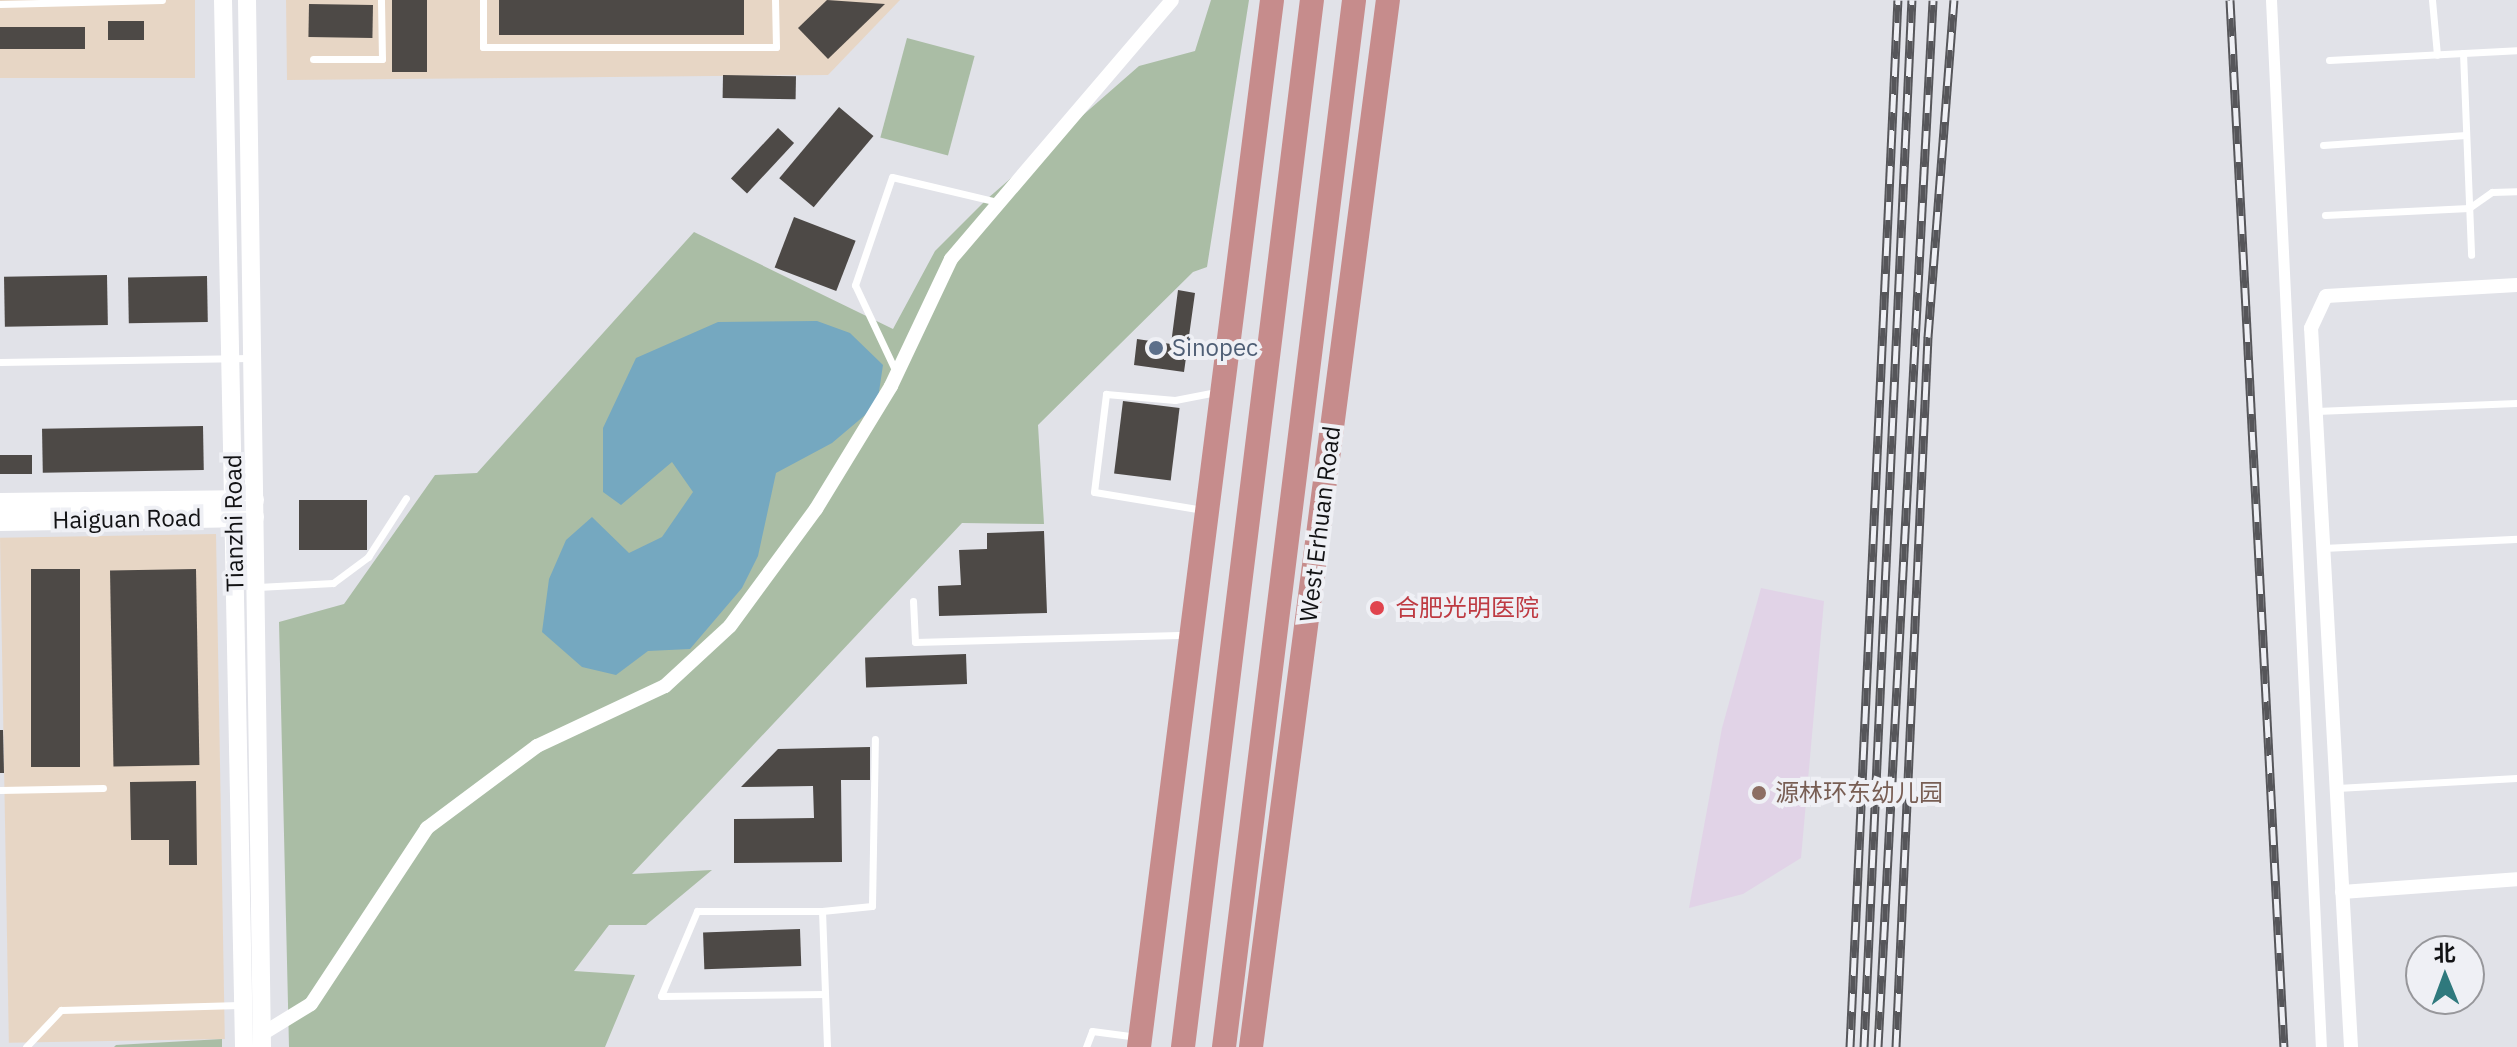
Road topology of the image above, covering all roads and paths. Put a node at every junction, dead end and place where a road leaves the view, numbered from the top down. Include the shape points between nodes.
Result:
1 (162, 0) edge
2 (223, 0) edge
3 (247, 0) edge
4 (381, 0) edge
5 (483, 0) edge
6 (775, 0) edge
7 (1172, 0) edge
8 (1272, 0) edge
9 (1312, 0) edge
10 (1354, 0) edge
11 (1388, 0) edge
12 (2271, 0) edge
13 (2432, 0) edge
14 (0, 4) edge
15 (2517, 50) edge
16 (2463, 53) junction
17 (2437, 55) junction
18 (313, 59) dead end
19 (2329, 60) dead end
20 (2466, 135) junction
21 (2323, 145) dead end
22 (2517, 191) edge
23 (1000, 202) junction
24 (2469, 208) junction
25 (2325, 215) dead end
26 (2471, 255) dead end
27 (2517, 285) edge
28 (231, 357) junction
29 (252, 358) junction
30 (0, 362) edge
31 (897, 374) junction
32 (1222, 391) junction
33 (2517, 403) edge
34 (2316, 411) junction
35 (406, 498) dead end
36 (0, 503) edge
37 (244, 509) junction
38 (1207, 510) junction
39 (0, 521) edge
40 (2517, 539) edge
41 (2323, 548) junction
42 (255, 587) junction
43 (913, 601) dead end
44 (1191, 635) junction
45 (875, 739) dead end
46 (2517, 778) edge
47 (103, 788) dead end
48 (2337, 788) junction
49 (0, 790) edge
50 (2517, 879) edge
51 (2342, 892) junction
52 (822, 911) junction
53 (825, 994) junction
54 (252, 1005) junction
55 (262, 1040) edge
56 (1140, 1042) edge
57 (26, 1047) edge
58 (244, 1047) edge
59 (827, 1047) edge
60 (1086, 1047) edge
61 (1183, 1047) edge
62 (1224, 1047) edge
63 (1251, 1047) edge
64 (2321, 1047) edge
65 (2351, 1047) edge

1 - 14 lane
2 - 28 street, Tianzhi Road
3 - 29 street, Tianzhi Road
4 - 18 lane via 382,59
5 - 6 lane via 483,47 776,47
7 - 23 street
8 - 32 highway
9 - 61 highway
10 - 62 highway, West Erhuan Road
11 - 63 highway, West Erhuan Road
12 - 64 street
13 - 17 lane
15 - 16 lane
16 - 17 lane
16 - 20 lane
17 - 19 lane
20 - 21 lane
20 - 24 lane
22 - 24 lane via 2492,192
23 - 31 street via 951,259
23 - 31 lane via 892,177 855,285
24 - 25 lane
24 - 26 lane
27 - 34 street via 2326,296 2311,328
28 - 29 lane
28 - 30 lane
28 - 37 street, Tianzhi Road
29 - 37 street, Tianzhi Road
31 - 55 street via 816,509 730,626 665,686 537,746 427,828 311,1004
32 - 38 highway
32 - 38 lane via 1175,400 1106,394 1094,492
33 - 34 lane
34 - 41 street
35 - 42 lane via 368,557 333,583
36 - 37 main road, Haiguan Road
37 - 39 main road, Haiguan Road
37 - 42 street, Tianzhi Road
37 - 54 street, Tianzhi Road
38 - 44 highway
40 - 41 lane
41 - 48 street
42 - 54 street, Tianzhi Road
43 - 44 lane via 915,642
44 - 56 highway
45 - 52 lane via 872,906
46 - 48 lane
47 - 49 lane
48 - 51 street
50 - 51 street
51 - 65 street
52 - 53 lane
52 - 53 lane via 697,911 661,996
53 - 59 lane
54 - 55 street, Tianzhi Road
54 - 57 lane via 61,1010
54 - 58 street, Tianzhi Road
56 - 60 lane via 1092,1031

